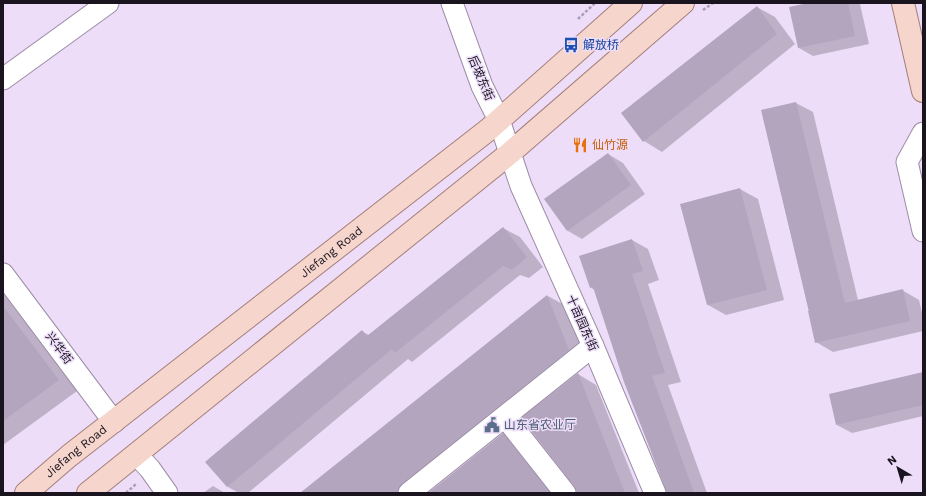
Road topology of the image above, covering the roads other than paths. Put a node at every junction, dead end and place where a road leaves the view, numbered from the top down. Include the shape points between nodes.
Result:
1 (108, 3) edge
2 (452, 3) edge
3 (631, 3) edge
4 (683, 3) edge
5 (903, 3) edge
6 (3, 79) edge
7 (923, 91) edge
8 (499, 120) junction
9 (923, 133) edge
10 (510, 153) junction
11 (923, 231) edge
12 (3, 274) edge
13 (593, 346) junction
14 (505, 417) junction
15 (114, 422) junction
16 (138, 455) junction
17 (26, 493) edge
18 (88, 493) edge
19 (167, 493) edge
20 (409, 493) edge
21 (565, 493) edge
22 (655, 493) edge

1 - 6 street
2 - 8 street, 后坡东街 via 482,86
3 - 8 main road, Jiefang Road
4 - 10 main road
5 - 7 main road
8 - 10 street, 后坡东街
8 - 15 main road, Jiefang Road
9 - 11 street via 907,162
10 - 13 street, 十亩园东街 via 521,186
10 - 16 main road
12 - 15 street, 兴华街
13 - 14 street
13 - 22 street, 十亩园东街
14 - 20 street
14 - 21 street
15 - 17 main road, Jiefang Road
16 - 18 main road
16 - 19 street

